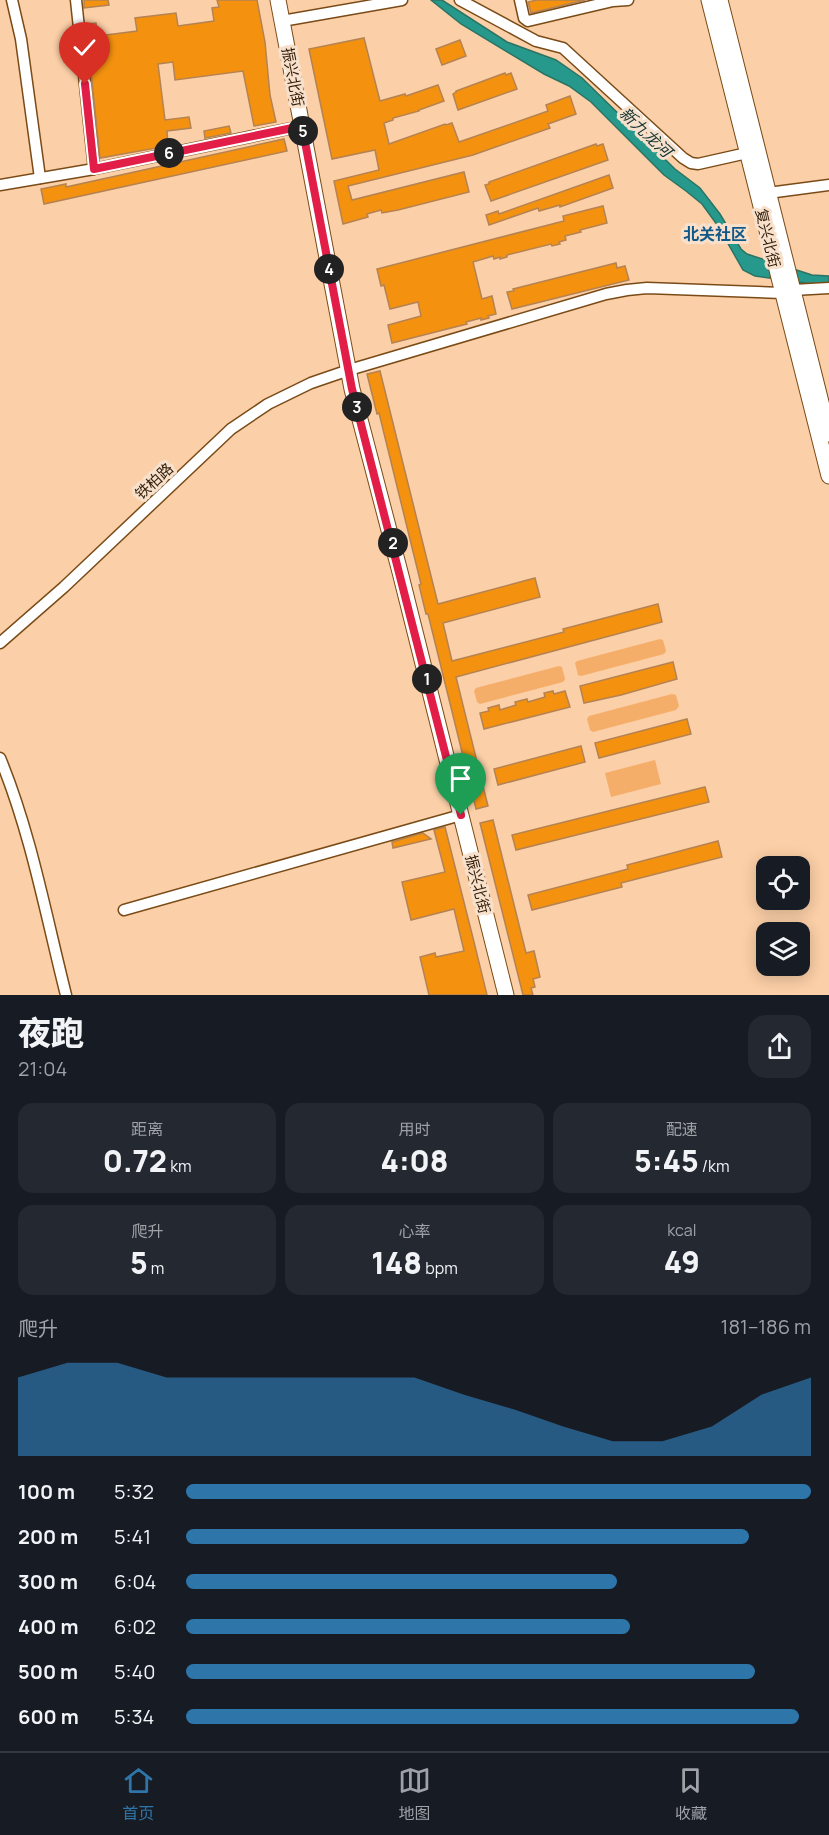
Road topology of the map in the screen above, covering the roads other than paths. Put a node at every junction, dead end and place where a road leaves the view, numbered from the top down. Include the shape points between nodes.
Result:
1 (12, 0) edge
2 (76, 0) edge
3 (278, 0) edge
4 (402, 0) edge
5 (460, 0) edge
6 (520, 0) edge
7 (627, 0) edge
8 (709, 0) edge
9 (720, 0) edge
10 (282, 21) junction
11 (302, 126) junction
12 (747, 153) junction
13 (94, 169) junction
14 (40, 178) junction
15 (829, 184) edge
16 (0, 185) edge
17 (768, 193) junction
18 (780, 260) junction
19 (829, 288) edge
20 (787, 289) junction
21 (349, 370) junction
22 (829, 434) edge
23 (829, 476) edge
24 (0, 643) edge
25 (0, 758) edge
26 (461, 815) junction
27 (124, 910) dead end
28 (66, 995) edge
29 (506, 995) edge

1 - 14 street
2 - 13 street
3 - 10 street, 振兴北街
4 - 10 street
5 - 12 street via 536,41 563,48 691,163
6 - 7 street via 528,21
8 - 12 street, 复兴北街
9 - 17 street, 复兴北街
10 - 11 street, 振兴北街
11 - 13 street
11 - 21 street, 振兴北街
12 - 18 street, 复兴北街
13 - 14 street
14 - 16 street
15 - 17 street
17 - 18 street, 复兴北街
18 - 20 street, 复兴北街
19 - 20 street, 铁柏路
20 - 21 street, 铁柏路 via 627,290
20 - 22 street, 复兴北街
20 - 23 street, 复兴北街
21 - 24 street, 铁柏路 via 268,404 231,429
21 - 26 street, 振兴北街
25 - 28 street via 29,843
26 - 27 street
26 - 29 street, 振兴北街

